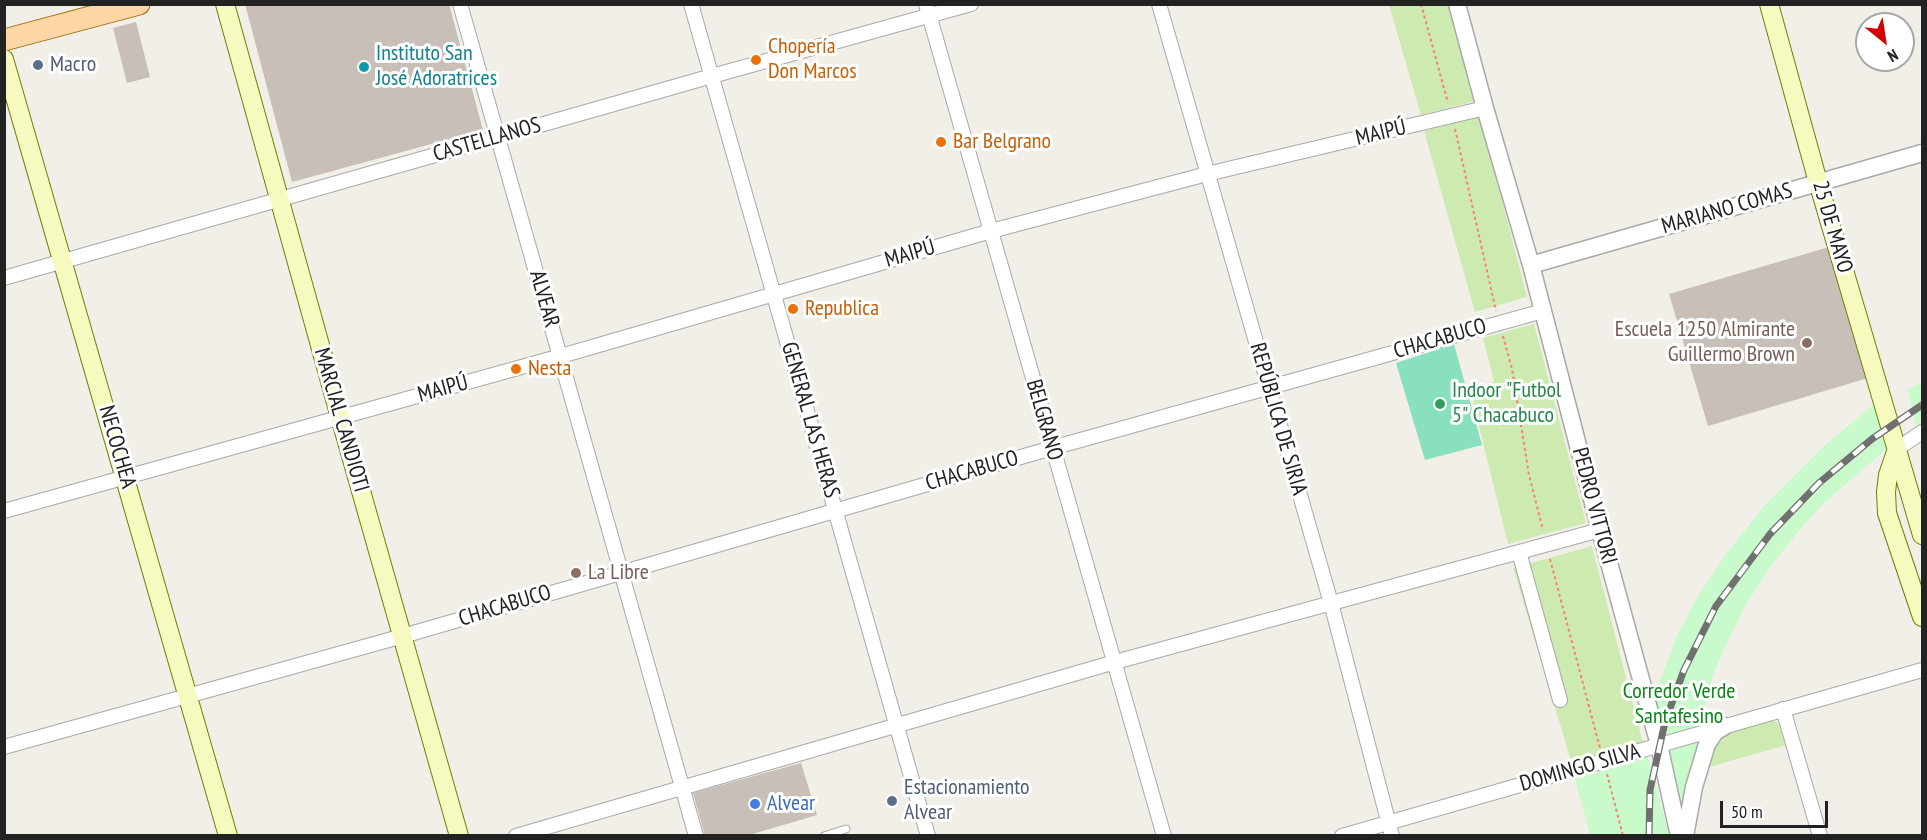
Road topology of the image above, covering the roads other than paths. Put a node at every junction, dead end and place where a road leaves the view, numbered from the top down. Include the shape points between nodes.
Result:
1 (139, 4) edge
2 (225, 4) edge
3 (460, 4) edge
4 (691, 4) edge
5 (971, 4) edge
6 (1159, 4) edge
7 (1457, 4) edge
8 (1769, 4) edge
9 (927, 11) edge
10 (4, 40) edge
11 (4, 59) edge
12 (712, 76) junction
13 (1485, 108) junction
14 (497, 137) junction
15 (1923, 153) edge
16 (1208, 174) junction
17 (1818, 182) junction
18 (280, 201) junction
19 (991, 231) junction
20 (64, 262) junction
21 (1531, 265) junction
22 (4, 278) edge
23 (774, 294) junction
24 (1543, 311) junction
25 (561, 356) junction
26 (1269, 388) junction
27 (340, 417) junction
28 (1923, 432) edge
29 (1052, 448) junction
30 (1896, 449) junction
31 (126, 478) junction
32 (835, 510) junction
33 (4, 511) edge
34 (1600, 530) junction
35 (1923, 535) edge
36 (1519, 552) junction
37 (621, 572) junction
38 (1331, 603) junction
39 (1923, 618) edge
40 (403, 636) junction
41 (1115, 662) junction
42 (1923, 670) edge
43 (188, 696) junction
44 (1560, 699) dead end
45 (1783, 709) junction
46 (897, 725) junction
47 (1725, 726) junction
48 (1659, 745) junction
49 (4, 747) edge
50 (683, 787) junction
51 (846, 829) dead end
52 (1390, 829) edge
53 (228, 836) edge
54 (459, 836) edge
55 (516, 836) edge
56 (696, 836) edge
57 (824, 836) edge
58 (928, 836) edge
59 (1164, 836) edge
60 (1342, 836) edge
61 (1679, 836) edge
62 (1685, 836) edge
63 (1820, 836) edge

1 - 10 main road
2 - 18 main road, MARCIAL CANDIOTI
3 - 14 street, ALVEAR
4 - 12 street, GENERAL LAS HERAS
5 - 9 street, CASTELLANOS
6 - 16 street, REPÚBLICA DE SIRIA
7 - 13 street, PEDRO VITTORI
8 - 17 main road, 25 DE MAYO
9 - 12 street, CASTELLANOS
9 - 19 street, BELGRANO
11 - 20 main road, NECOCHEA
12 - 14 street, CASTELLANOS
12 - 23 street, GENERAL LAS HERAS
13 - 16 street, MAIPÚ
13 - 21 street, PEDRO VITTORI
14 - 18 street, CASTELLANOS
14 - 25 street, ALVEAR
15 - 17 street, MARIANO COMAS
16 - 19 street, MAIPÚ
16 - 26 street, REPÚBLICA DE SIRIA
17 - 21 street, MARIANO COMAS
17 - 30 main road, 25 DE MAYO
18 - 20 street, CASTELLANOS
18 - 27 main road, MARCIAL CANDIOTI
19 - 23 street, MAIPÚ
19 - 29 street, BELGRANO
20 - 22 street, CASTELLANOS
20 - 31 main road, NECOCHEA
21 - 24 street, PEDRO VITTORI
23 - 25 street, MAIPÚ
23 - 32 street, GENERAL LAS HERAS
24 - 26 street, CHACABUCO
24 - 34 street, PEDRO VITTORI
25 - 27 street, MAIPÚ
25 - 37 street, ALVEAR
26 - 29 street, CHACABUCO
26 - 38 street, REPÚBLICA DE SIRIA
27 - 31 street, MAIPÚ
27 - 40 main road, MARCIAL CANDIOTI
28 - 30 street
29 - 32 street, CHACABUCO
29 - 41 street, BELGRANO
30 - 35 main road, 25 DE MAYO
30 - 39 main road via 1887,484 1887,513
31 - 33 street, MAIPÚ
31 - 43 main road, NECOCHEA
32 - 37 street, CHACABUCO
32 - 46 street, GENERAL LAS HERAS
34 - 36 street
34 - 48 street, PEDRO VITTORI
36 - 38 street
36 - 44 street
37 - 40 street, CHACABUCO
37 - 50 street, ALVEAR
38 - 41 street
38 - 52 street, REPÚBLICA DE SIRIA
40 - 43 street, CHACABUCO
40 - 54 main road, MARCIAL CANDIOTI
41 - 46 street
41 - 59 street, BELGRANO
42 - 45 street, DOMINGO SILVA
43 - 49 street, CHACABUCO
43 - 53 main road, NECOCHEA
45 - 47 street, DOMINGO SILVA
45 - 63 street
46 - 50 street
46 - 58 street, GENERAL LAS HERAS
47 - 48 street, DOMINGO SILVA
47 - 62 street via 1707,744
48 - 52 street, DOMINGO SILVA
48 - 61 street, PEDRO VITTORI
50 - 55 street
50 - 56 street, ALVEAR
51 - 57 lane
52 - 60 street, DOMINGO SILVA

